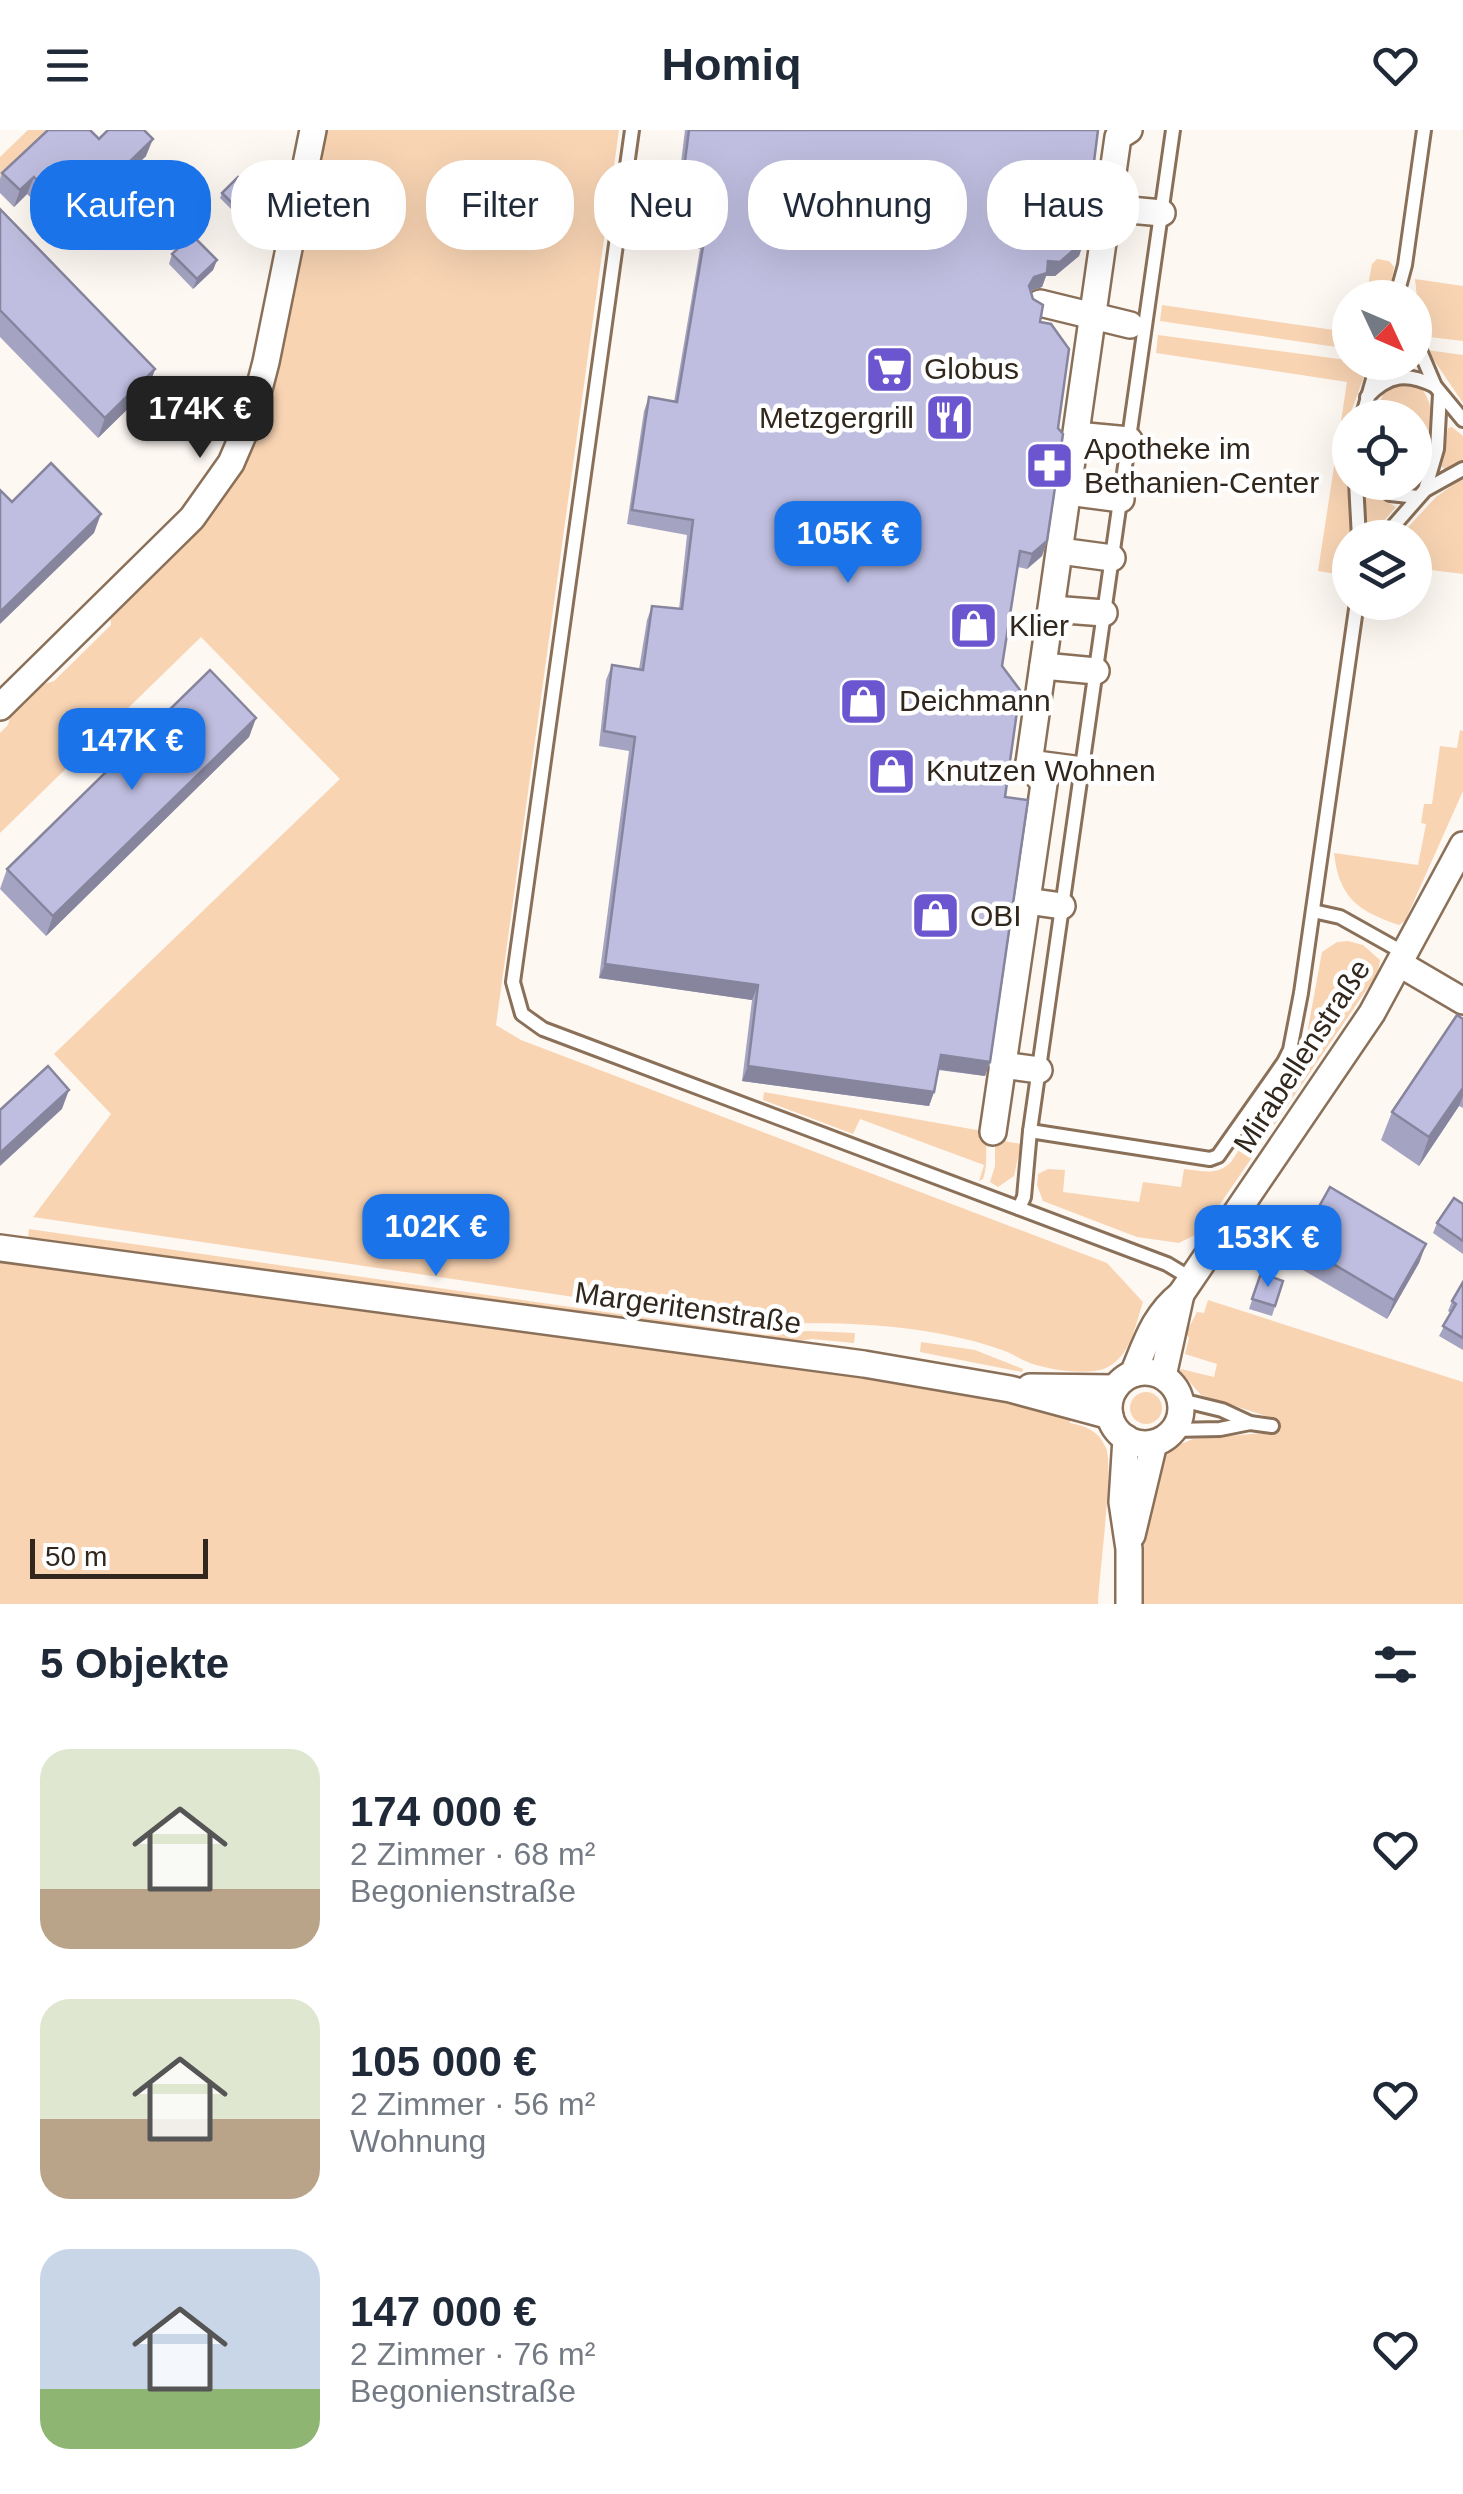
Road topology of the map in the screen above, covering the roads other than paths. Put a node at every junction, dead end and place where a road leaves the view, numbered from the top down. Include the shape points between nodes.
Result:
1 (313, 130) edge
2 (632, 130) edge
3 (1129, 130) edge
4 (1174, 130) edge
5 (1424, 130) edge
6 (1115, 160) edge
7 (1139, 211) edge
8 (1162, 213) junction
9 (1102, 250) edge
10 (1405, 265) junction
11 (1401, 280) edge
12 (1406, 280) edge
13 (1040, 303) edge
14 (1093, 316) junction
15 (1130, 325) dead end
16 (1432, 377) edge
17 (1373, 380) edge
18 (1438, 390) junction
19 (1368, 397) junction
20 (1367, 400) edge
21 (1463, 420) edge
22 (1076, 435) junction
23 (1129, 440) junction
24 (1432, 464) edge
25 (1463, 470) edge
26 (1432, 487) edge
27 (1068, 492) junction
28 (1121, 499) junction
29 (1416, 500) edge
30 (1398, 520) edge
31 (1060, 552) junction
32 (1112, 558) junction
33 (1052, 608) junction
34 (1104, 613) junction
35 (1354, 620) edge
36 (1043, 666) junction
37 (1096, 671) junction
38 (0, 707) edge
39 (1023, 753) junction
40 (1082, 770) junction
41 (1463, 846) edge
42 (1062, 906) junction
43 (1313, 911) junction
44 (1023, 913) junction
45 (1403, 959) junction
46 (1463, 1001) edge
47 (1002, 1066) junction
48 (1039, 1070) junction
49 (993, 1132) dead end
50 (1030, 1132) junction
51 (1020, 1208) junction
52 (0, 1248) edge
53 (1186, 1286) junction
54 (1163, 1376) junction
55 (1124, 1381) junction
56 (1010, 1388) junction
57 (1181, 1400) junction
58 (1110, 1416) junction
59 (1250, 1423) junction
60 (1272, 1426) dead end
61 (1164, 1437) junction
62 (1126, 1438) junction
63 (1129, 1549) junction
64 (1129, 1604) edge

1 - 38 street via 262,379 231,463 192,518
2 - 51 lane via 513,982 522,1014 543,1029
3 - 6 street via 1118,138
4 - 8 lane
5 - 10 lane
7 - 8 street
8 - 23 lane
9 - 14 street
10 - 11 lane
10 - 12 lane
13 - 14 street
14 - 15 street
14 - 22 street
16 - 18 lane
17 - 19 lane
18 - 19 lane via 1400,376
18 - 21 lane
18 - 24 lane
19 - 20 lane
22 - 23 street
22 - 27 street
23 - 28 lane
25 - 26 lane
27 - 28 street
27 - 31 street
28 - 32 lane
29 - 30 lane
31 - 32 street
31 - 33 street
32 - 34 lane
33 - 34 street
33 - 36 street
34 - 37 lane
35 - 43 lane
36 - 37 street
36 - 39 street
37 - 40 lane
39 - 40 street
39 - 44 street via 1044,784
40 - 42 lane
41 - 45 street, Mirabellenstraße
42 - 44 street
42 - 48 lane
43 - 45 lane via 1340,917
43 - 50 lane via 1290,1050 1218,1156
44 - 47 street
45 - 46 street
45 - 53 street, Mirabellenstraße
47 - 48 street
47 - 49 street
48 - 50 lane
50 - 51 lane
51 - 53 lane via 1167,1264
52 - 56 street, Margeritenstraße
53 - 54 street, Mirabellenstraße
53 - 55 street, Mirabellenstraße via 1153,1324
54 - 55 street
54 - 57 street
55 - 56 street, Margeritenstraße
55 - 58 street via 1111,1397
56 - 58 street, Margeritenstraße
57 - 59 lane
57 - 61 street via 1182,1410
58 - 62 street
59 - 60 lane
59 - 61 lane
61 - 62 street via 1134,1443
61 - 63 street
62 - 63 street via 1122,1502
63 - 64 street

